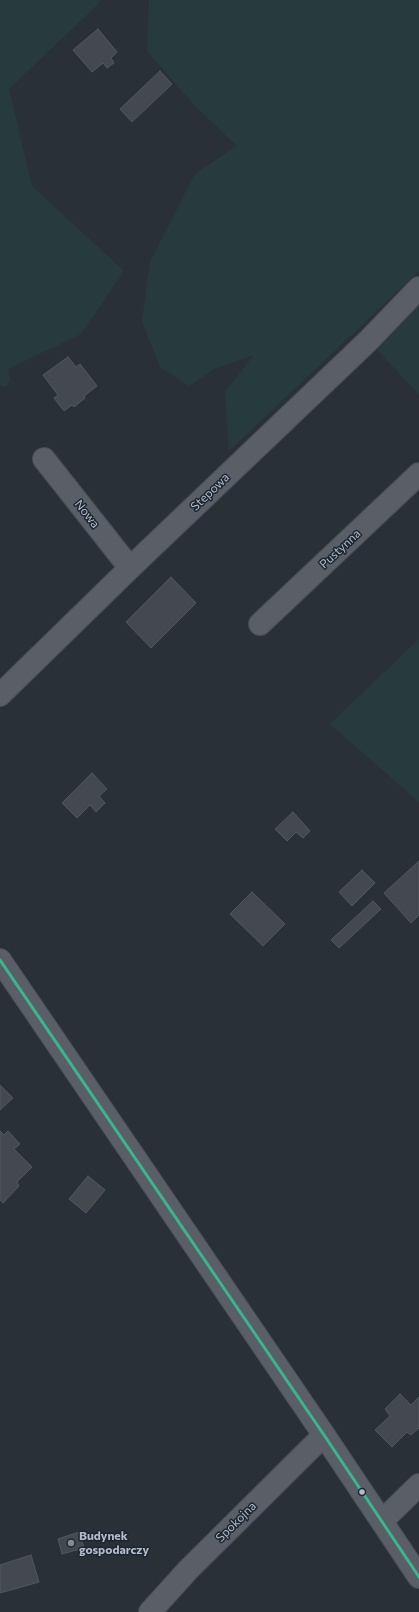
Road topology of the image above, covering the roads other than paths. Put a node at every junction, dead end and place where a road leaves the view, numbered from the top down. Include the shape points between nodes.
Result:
1 (419, 288) edge
2 (44, 459) dead end
3 (419, 474) edge
4 (130, 568) junction
5 (260, 624) dead end
6 (0, 695) edge
7 (0, 960) edge
8 (324, 1435) junction
9 (419, 1485) edge
10 (382, 1521) junction
11 (419, 1577) edge
12 (150, 1612) edge

1 - 4 street, Stepowa via 368,341
2 - 4 street, Nowa
3 - 5 street, Pustynna
4 - 6 street, Stepowa
7 - 8 street
8 - 10 street
8 - 12 street, Spokojna via 188,1570
9 - 10 street
10 - 11 street

